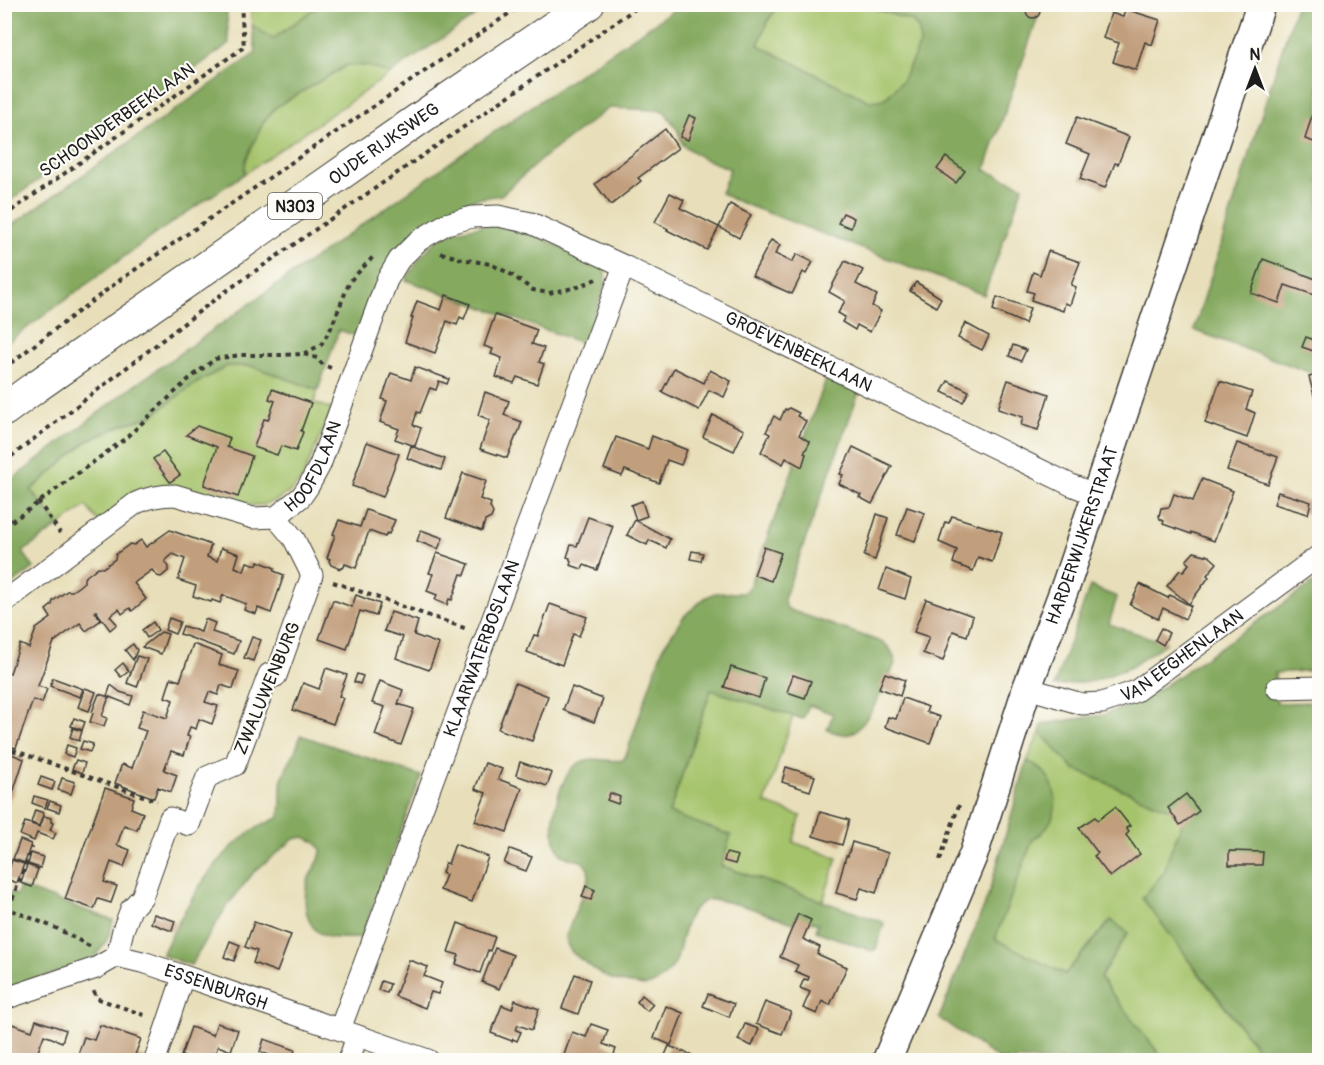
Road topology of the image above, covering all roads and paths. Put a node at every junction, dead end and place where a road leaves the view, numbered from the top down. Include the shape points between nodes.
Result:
1 (241, 4) edge
2 (523, 4) edge
3 (588, 4) edge
4 (642, 4) edge
5 (1261, 4) edge
6 (4, 216) edge
7 (498, 216) joint
8 (418, 241) junction
9 (379, 250) dead end
10 (624, 266) junction
11 (303, 354) junction
12 (4, 369) edge
13 (352, 376) junction
14 (4, 410) edge
15 (4, 462) edge
16 (1096, 495) junction
17 (38, 501) junction
18 (276, 517) junction
19 (4, 527) edge
20 (73, 550) junction
21 (1320, 555) edge
22 (312, 575) junction
23 (4, 602) edge
24 (487, 636) junction
25 (1320, 687) edge
26 (1027, 688) junction
27 (1277, 688) dead end
28 (4, 747) edge
29 (193, 814) junction
30 (32, 847) dead end
31 (7, 908) edge
32 (4, 915) edge
33 (117, 956) junction
34 (88, 971) junction
35 (183, 977) junction
36 (4, 999) edge
37 (168, 1023) junction
38 (349, 1033) junction
39 (154, 1060) edge
40 (349, 1060) edge
41 (428, 1060) edge
42 (887, 1060) edge

1 - 6 path, SCHOONDERBEEKLAAN via 244,47
2 - 12 path via 120,280
3 - 14 main road, OUDE RIJKSWEG / N303
4 - 15 path via 222,294
5 - 16 main road, HARDERWIJKERSTRAAT
7 - 8 street, HOOFDLAAN via 446,224
7 - 10 street, GROEVENBEEKLAAN via 531,224
8 - 10 path via 440,253 490,264 532,290 549,293 578,286
8 - 13 street, HOOFDLAAN via 399,260 387,280
9 - 11 path via 350,281 321,345
10 - 16 street, GROEVENBEEKLAAN
10 - 24 street, KLAARWATERBOSLAAN
11 - 13 path
11 - 17 path via 215,359 189,378 126,438
13 - 18 street, HOOFDLAAN via 320,465 301,497
16 - 26 main road, HARDERWIJKERSTRAAT
17 - 19 path
17 - 20 path
18 - 20 street, HOOFDLAAN via 253,518 175,495 148,497
18 - 22 street via 294,539
20 - 23 street, HOOFDLAAN
21 - 26 street, VAN EEGHENLAAN via 1136,692 1102,703 1082,704
22 - 24 path
22 - 29 street, ZWALUWENBURG via 276,676 269,674 235,765 207,777
24 - 38 street, KLAARWATERBOSLAAN
25 - 27 street
26 - 42 main road, HARDERWIJKERSTRAAT via 974,853
28 - 29 path
29 - 33 street via 189,825 170,818 142,897 130,909
30 - 31 path
31 - 32 path
31 - 33 path
33 - 34 street
33 - 35 street, ESSENBURGH
34 - 36 street
34 - 37 path via 96,998
35 - 37 street
35 - 38 street, ESSENBURGH
37 - 39 street
38 - 40 street, KLAARWATERBOSLAAN
38 - 41 street, ESSENBURGH

